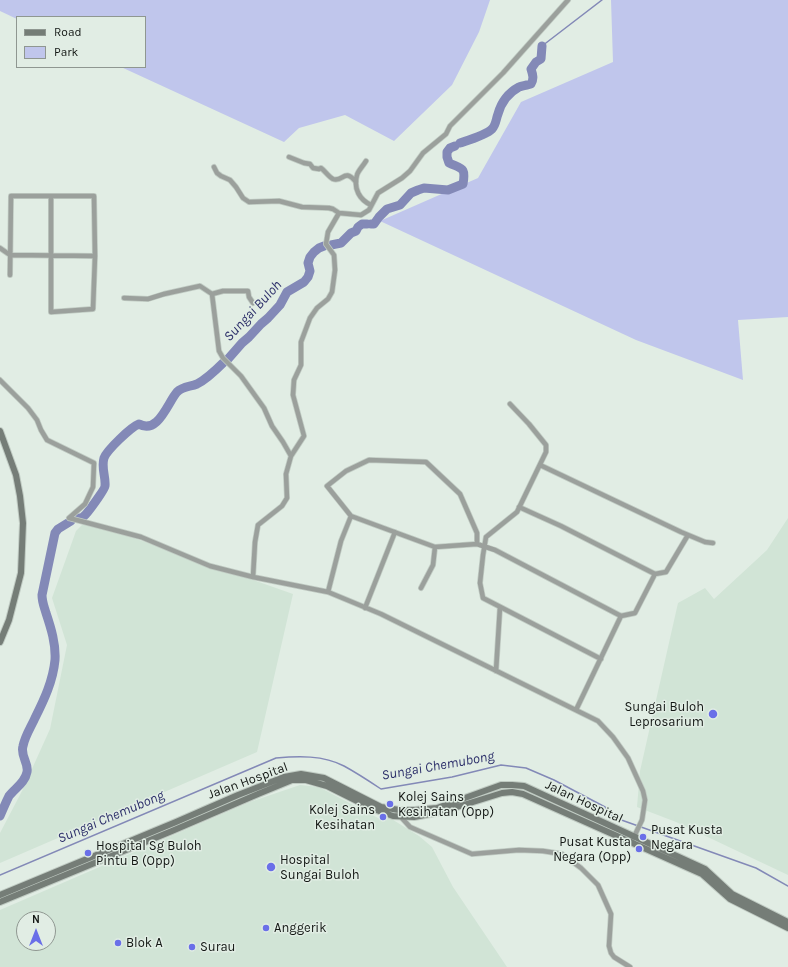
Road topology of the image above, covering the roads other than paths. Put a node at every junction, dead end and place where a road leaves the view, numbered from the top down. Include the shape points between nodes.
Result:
1 (568, 0) edge
2 (288, 157) dead end
3 (366, 161) dead end
4 (214, 167) dead end
5 (356, 182) junction
6 (51, 196) junction
7 (371, 205) junction
8 (339, 213) junction
9 (0, 248) edge
10 (10, 255) junction
11 (51, 256) junction
12 (95, 256) junction
13 (10, 275) dead end
14 (212, 294) junction
15 (124, 298) dead end
16 (253, 303) dead end
17 (0, 380) edge
18 (510, 404) dead end
19 (0, 431) edge
20 (291, 456) junction
21 (540, 465) junction
22 (519, 508) junction
23 (351, 516) junction
24 (395, 532) junction
25 (688, 535) junction
26 (713, 543) dead end
27 (477, 544) junction
28 (484, 546) junction
29 (435, 547) junction
30 (655, 574) junction
31 (252, 577) junction
32 (421, 588) dead end
33 (328, 592) junction
34 (500, 607) junction
35 (365, 608) junction
36 (621, 616) junction
37 (0, 642) edge
38 (601, 659) junction
39 (496, 671) junction
40 (576, 710) junction
41 (399, 813) junction
42 (634, 837) junction
43 (0, 895) edge
44 (731, 896) junction
45 (0, 902) edge
46 (788, 922) edge
47 (788, 928) edge
48 (630, 967) edge

1 - 7 street via 503,73 450,126 446,134 423,153 402,178 378,193
2 - 5 street via 310,164 313,168 321,168 336,180 348,176
3 - 5 street via 357,175
4 - 8 street via 217,173 230,180 249,202 279,201 302,207 329,208
5 - 7 street via 357,192
6 - 10 street via 10,196
6 - 11 street
6 - 12 street via 94,196
7 - 8 street via 369,210 361,215
8 - 20 street via 328,232 326,244 334,255 332,292 310,318 301,342 301,365 294,380 293,395 304,436
9 - 10 street
10 - 11 street
10 - 13 street
11 - 12 street
11 - 12 street via 51,312 93,309
14 - 15 street via 200,286 148,298
14 - 16 street via 223,291 248,291 248,297
14 - 20 street via 219,351 264,408
17 - 31 street via 28,408 47,440 94,462 93,487 85,504 69,518 141,537 210,566
18 - 21 street via 546,445 546,452
19 - 37 main road via 16,475 23,523 21,573 9,620
20 - 31 street via 286,474 286,498 282,506 258,525
21 - 22 street
21 - 25 street
22 - 28 street via 486,537
22 - 30 street via 561,526
23 - 24 street
23 - 27 street via 327,486 346,471 369,460 426,462 460,494 477,533
23 - 33 street via 341,541
24 - 29 street
24 - 35 street
25 - 26 street
25 - 30 street via 666,572
27 - 28 street
27 - 29 street
28 - 34 street via 480,583 482,598
28 - 36 street
29 - 32 street via 433,565
30 - 36 street via 635,613
31 - 33 street
33 - 35 street
34 - 38 street
34 - 39 street
35 - 39 street
36 - 38 street
38 - 40 street
39 - 40 street
40 - 42 street via 598,721 613,737 628,758 644,791 642,820
41 - 42 main road, Jalan Hospital via 437,808 501,785 524,786
41 - 43 main road, Jalan Hospital via 381,807 324,778 301,774 284,777
41 - 45 main road, Jalan Hospital via 393,816 327,786 306,780 292,780
41 - 48 street via 410,827 472,854 519,850 562,854 598,885 612,914 609,946 611,954
42 - 44 main road, Jalan Hospital via 702,874
44 - 46 main road, Jalan Hospital
44 - 47 main road, Jalan Hospital

